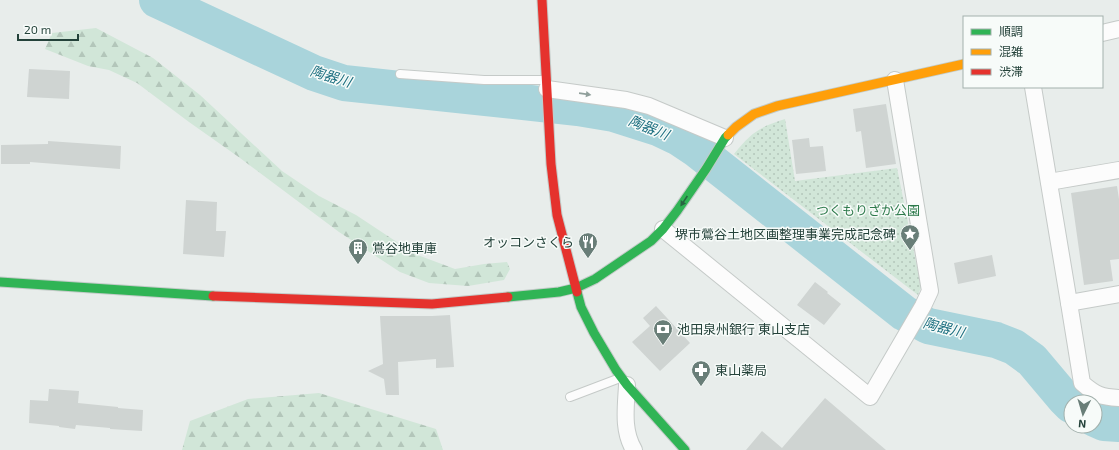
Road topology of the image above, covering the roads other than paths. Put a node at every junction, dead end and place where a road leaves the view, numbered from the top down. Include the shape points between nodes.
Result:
1 (542, 0) edge
2 (1119, 29) edge
3 (1103, 32) edge
4 (963, 64) edge
5 (400, 74) dead end
6 (895, 80) junction
7 (547, 88) junction
8 (1033, 88) edge
9 (725, 138) junction
10 (1119, 170) edge
11 (1049, 182) junction
12 (663, 229) junction
13 (0, 282) edge
14 (576, 288) junction
15 (1119, 294) edge
16 (1069, 302) junction
17 (624, 381) junction
18 (570, 397) dead end
19 (1119, 398) edge
20 (634, 450) edge
21 (685, 450) edge

1 - 7 street
2 - 3 street
4 - 6 street
5 - 7 lane
6 - 9 street via 754,114
6 - 12 street via 930,291 870,397
7 -> 9 street via 649,106
7 - 14 street via 557,215
8 - 11 street
9 -> 12 street
10 - 11 street
11 - 16 street
12 - 14 street via 651,241 600,276
13 - 14 street via 200,296 432,304 559,292
14 - 17 street via 581,307 594,333
15 - 16 street
16 - 19 street via 1082,383 1103,397
17 - 18 lane
17 - 20 street via 626,427
17 - 21 street

